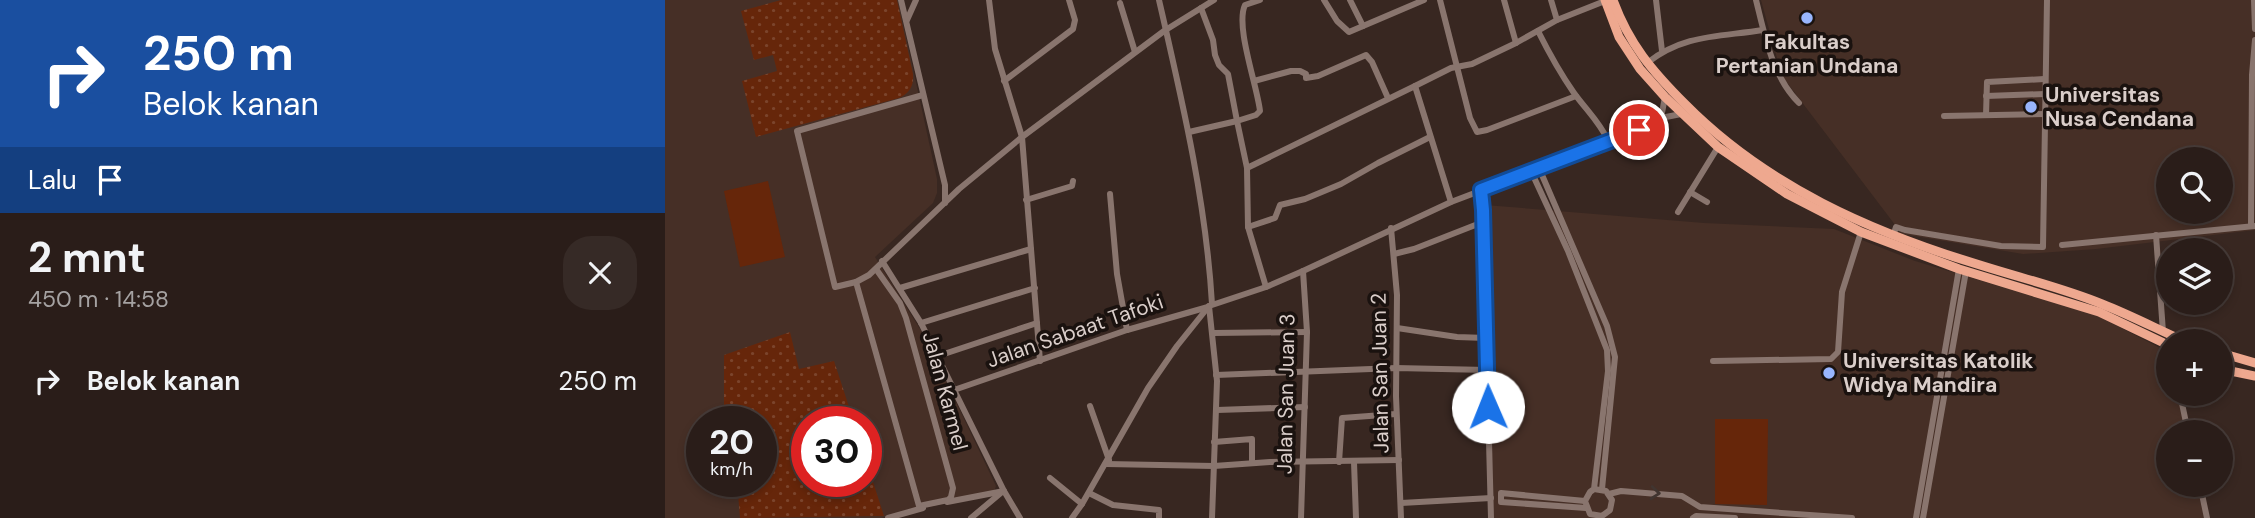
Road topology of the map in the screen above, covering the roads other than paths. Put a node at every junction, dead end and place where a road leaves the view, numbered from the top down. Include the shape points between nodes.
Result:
1 (901, 0) edge
2 (916, 0) edge
3 (989, 0) edge
4 (1069, 0) edge
5 (1159, 0) edge
6 (1214, 0) edge
7 (1260, 0) edge
8 (1324, 0) edge
9 (1350, 0) edge
10 (1424, 0) edge
11 (1440, 0) edge
12 (1504, 0) edge
13 (1551, 0) edge
14 (1607, 0) edge
15 (1656, 0) edge
16 (1756, 0) edge
17 (2047, 0) edge
18 (2254, 0) edge
19 (1120, 3) dead end
20 (1201, 8) junction
21 (1557, 20) junction
22 (906, 22) junction
23 (1363, 26) junction
24 (2255, 29) edge
25 (1166, 30) junction
26 (1763, 30) junction
27 (1538, 32) junction
28 (2255, 40) edge
29 (1516, 43) junction
30 (1662, 51) junction
31 (1135, 52) junction
32 (1647, 64) junction
33 (1457, 66) junction
34 (2044, 79) junction
35 (1004, 81) junction
36 (1254, 81) junction
37 (1415, 86) junction
38 (2045, 94) junction
39 (923, 95) junction
40 (1576, 96) junction
41 (1986, 96) junction
42 (1665, 97) junction
43 (1388, 98) junction
44 (1799, 103) dead end
45 (1681, 114) junction
46 (2045, 114) junction
47 (1944, 116) dead end
48 (1986, 116) junction
49 (1661, 118) junction
50 (1237, 121) junction
51 (1189, 132) junction
52 (1022, 136) junction
53 (1430, 137) junction
54 (1609, 142) junction
55 (1718, 147) junction
56 (1739, 157) junction
57 (1539, 168) junction
58 (1247, 169) junction
59 (1531, 171) junction
60 (1073, 181) dead end
61 (1481, 190) junction
62 (1690, 192) junction
63 (1110, 194) dead end
64 (1026, 200) junction
65 (1451, 202) junction
66 (1707, 202) dead end
67 (945, 203) junction
68 (1678, 212) dead end
69 (1483, 222) junction
70 (1560, 226) junction
71 (2253, 226) edge
72 (1248, 227) junction
73 (1391, 228) junction
74 (1862, 228) junction
75 (2156, 235) junction
76 (1893, 236) junction
77 (2062, 244) dead end
78 (1031, 249) junction
79 (1394, 254) junction
80 (882, 261) junction
81 (876, 269) junction
82 (1962, 270) junction
83 (1303, 271) junction
84 (856, 282) junction
85 (1266, 287) junction
86 (900, 288) junction
87 (1035, 288) junction
88 (1210, 306) junction
89 (921, 323) junction
90 (1037, 323) junction
91 (1397, 328) junction
92 (2157, 329) edge
93 (2163, 329) edge
94 (1127, 330) junction
95 (1307, 332) junction
96 (1213, 333) junction
97 (1486, 338) junction
98 (2156, 339) edge
99 (938, 356) junction
100 (2233, 357) edge
101 (1713, 360) dead end
102 (1039, 361) junction
103 (2255, 363) edge
104 (1396, 368) junction
105 (1306, 370) junction
106 (1487, 370) junction
107 (2233, 370) edge
108 (1216, 375) junction
109 (2255, 376) edge
110 (954, 390) junction
111 (1939, 405) junction
112 (1090, 406) dead end
113 (1305, 407) junction
114 (1217, 410) junction
115 (1396, 414) junction
116 (1214, 442) junction
117 (1399, 460) junction
118 (1107, 462) junction
119 (1303, 462) junction
120 (1339, 462) junction
121 (1354, 462) junction
122 (1252, 463) junction
123 (1214, 466) junction
124 (1050, 478) dead end
125 (1598, 489) junction
126 (1004, 491) junction
127 (1089, 493) junction
128 (1609, 494) junction
129 (2203, 497) edge
130 (1491, 498) junction
131 (1550, 501) junction
132 (1401, 503) junction
133 (1082, 504) junction
134 (1585, 505) junction
135 (1135, 508) junction
136 (1591, 516) edge
137 (1601, 517) edge
138 (888, 518) edge
139 (971, 518) edge
140 (1020, 518) edge
141 (1072, 518) edge
142 (1133, 518) edge
143 (1159, 518) edge
144 (1212, 518) edge
145 (1301, 518) edge
146 (1356, 518) edge
147 (1401, 518) edge
148 (1491, 518) edge
149 (1614, 518) edge
150 (1693, 518) edge
151 (1735, 518) edge
152 (1851, 518) edge
153 (1916, 518) edge
154 (1923, 518) edge
155 (2207, 518) edge

1 - 22 street
2 - 22 street
3 - 35 street
4 - 35 street via 1073,29
5 - 25 street
6 - 20 street
7 - 36 street via 1243,7
8 - 23 street via 1348,32
9 - 23 street
10 - 23 street
11 - 33 street
12 - 29 street
13 - 21 street
14 - 21 street
14 - 32 highway
14 - 42 highway via 1619,37
15 - 30 street
16 - 26 street
17 - 34 street
18 - 24 street
19 - 31 street
20 - 25 street
20 - 50 street via 1219,65 1228,74
21 - 27 street
22 - 39 street
25 - 31 street
25 - 51 street
26 - 30 street via 1686,41
26 - 44 street via 1780,80
27 - 29 street
27 - 40 street
28 - 71 street
29 - 33 street via 1472,64
30 - 32 street
31 - 52 street
32 - 56 highway
33 - 37 street
33 - 40 street via 1469,118 1478,132
34 - 38 street
34 - 41 street via 1989,81
35 - 52 street
36 - 43 street via 1297,70 1306,78 1318,76 1366,55
36 - 50 street via 1260,111
37 - 43 street
37 - 53 street
38 - 41 street
38 - 46 street
39 - 67 street via 945,185
39 - 84 street via 797,131 835,287
40 - 54 street
41 - 48 street
42 - 45 highway
42 - 49 street
43 - 58 street
45 - 49 street, Jalan Sabaat Tafoki
45 - 55 highway
46 - 48 street
46 - 76 street via 2043,247 2001,246 1896,227
47 - 48 street
49 - 54 street, Jalan Sabaat Tafoki
50 - 51 street
50 - 58 street
51 - 88 street via 1209,257
52 - 64 street
52 - 67 street
53 - 65 street
53 - 72 street via 1341,184 1280,205 1275,218
54 - 57 street, Jalan Sabaat Tafoki
55 - 56 highway
55 - 62 street
56 - 74 highway via 1787,194
57 - 59 street, Jalan Sabaat Tafoki
57 - 70 street
58 - 72 street
59 - 61 street, Jalan Sabaat Tafoki
59 - 70 street
60 - 64 street via 1072,186
61 - 65 street, Jalan Sabaat Tafoki
61 - 69 street
62 - 66 street
62 - 68 street
63 - 94 street
64 - 78 street
65 - 73 street, Jalan Sabaat Tafoki
67 - 80 street
69 - 79 street
69 - 97 street
70 - 125 street via 1614,349
71 - 75 street
72 - 85 street
73 - 79 street, Jalan San Juan 2
73 - 83 street, Jalan Sabaat Tafoki
74 - 76 highway
74 - 82 highway
74 - 101 street via 1842,292 1835,357
75 - 77 street
75 - 93 street
76 - 92 highway via 2101,303
78 - 86 street
78 - 87 street
79 - 91 street, Jalan San Juan 2
80 - 81 street
80 - 86 street
81 - 84 street
81 - 84 street, Jalan Karmel via 903,307 953,488 948,500 919,506
82 - 98 highway via 2099,312
82 - 111 street
83 - 85 street, Jalan Sabaat Tafoki
83 - 95 street, Jalan San Juan 3
85 - 88 street, Jalan Sabaat Tafoki
86 - 89 street
87 - 89 street
87 - 90 street
88 - 94 street, Jalan Sabaat Tafoki
88 - 96 street
88 - 118 street via 1148,388
89 - 99 street
90 - 99 street
90 - 102 street
91 - 97 street
91 - 104 street, Jalan San Juan 2
94 - 102 street, Jalan Sabaat Tafoki
95 - 96 street
95 - 105 street, Jalan San Juan 3
96 - 108 street
97 - 106 street
99 - 110 street
100 - 103 highway
102 - 110 street, Jalan Sabaat Tafoki
104 - 105 street
104 - 106 street
104 - 115 street, Jalan San Juan 2
105 - 108 street
105 - 113 street, Jalan San Juan 3
106 - 130 street
107 - 109 highway
108 - 114 street
110 - 126 street
111 - 153 street
111 - 154 street
112 - 118 street
113 - 114 street
113 - 119 street, Jalan San Juan 3
114 - 116 street
115 - 117 street, Jalan San Juan 2
115 - 120 street via 1342,418
116 - 122 street via 1252,439
116 - 123 street
117 - 121 street
117 - 132 street, Jalan San Juan 2
118 - 123 street
118 - 127 street
119 - 120 street
119 - 122 street
119 - 145 street, Jalan San Juan 3
120 - 121 street
121 - 146 street
122 - 123 street
123 - 144 street
124 - 133 street
125 - 128 street
125 - 134 street via 1590,492
126 - 138 street
126 - 139 street
126 - 140 street
127 - 133 street
127 - 135 street via 1113,505
128 - 137 street via 1612,504
128 -> 152 street via 1682,495 1700,508
129 - 155 street
130 - 132 street
130 - 148 street
131 - 131 street via 1501,502 1501,493
131 - 134 street
132 - 147 street, Jalan San Juan 2
133 - 141 street
134 - 136 street
135 - 142 street
135 - 143 street via 1159,510
136 - 137 street
137 - 149 street
150 - 151 street

